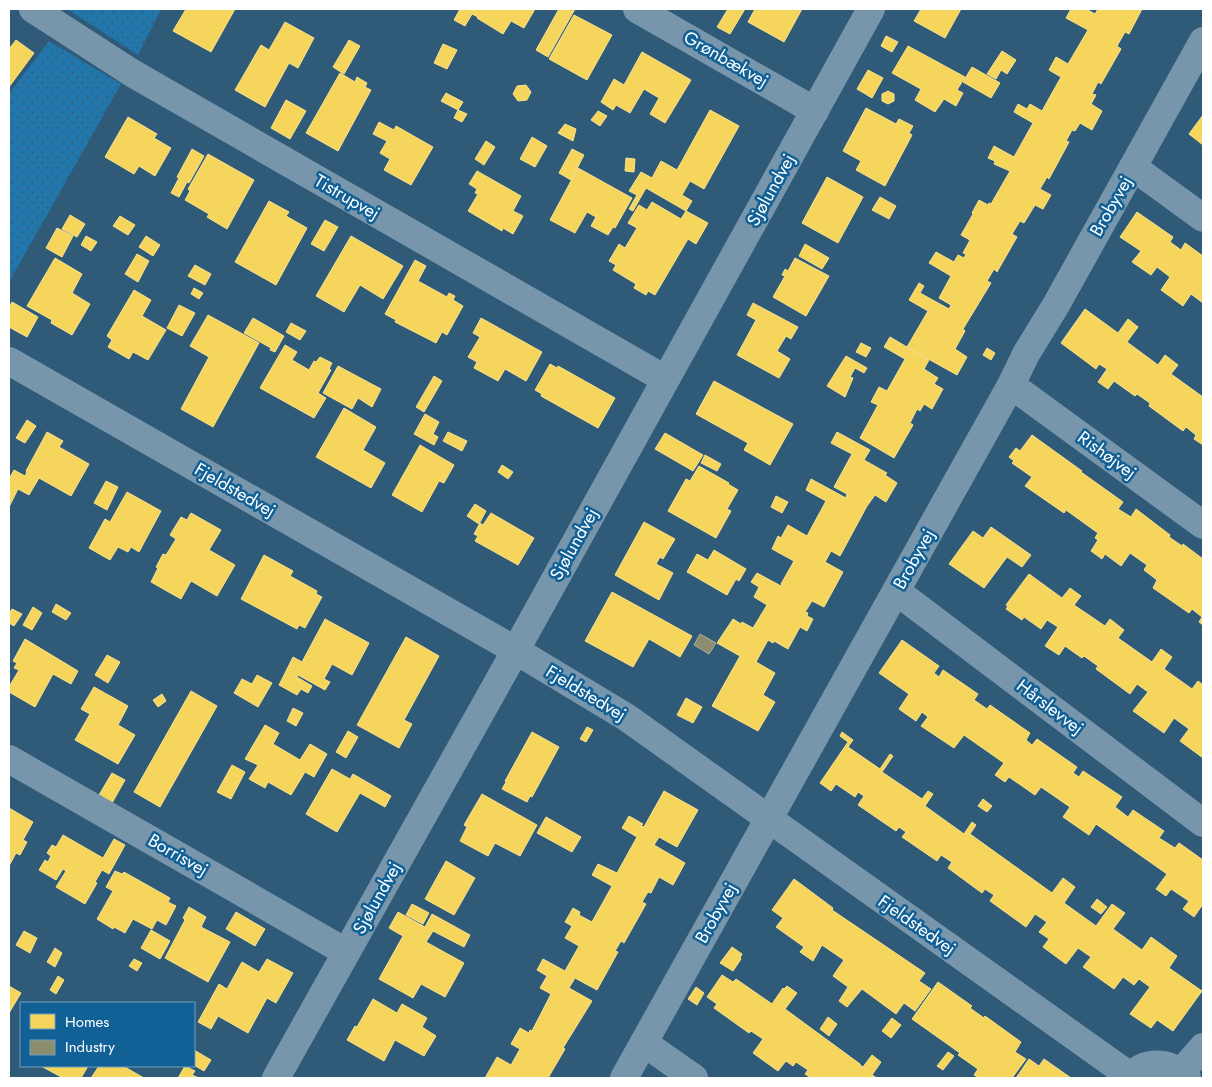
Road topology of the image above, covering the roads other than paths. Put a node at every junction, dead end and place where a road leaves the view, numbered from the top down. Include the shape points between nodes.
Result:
1 (32, 9) edge
2 (637, 9) edge
3 (871, 9) edge
4 (1203, 41) edge
5 (815, 111) junction
6 (1133, 167) junction
7 (1203, 218) edge
8 (9, 361) edge
9 (665, 379) junction
10 (1011, 385) junction
11 (1203, 525) edge
12 (896, 591) junction
13 (515, 650) junction
14 (9, 758) edge
15 (768, 819) junction
16 (1203, 823) edge
17 (346, 952) junction
18 (644, 1042) junction
19 (1203, 1047) edge
20 (1184, 1075) edge
21 (1129, 1077) edge
22 (276, 1078) edge
23 (624, 1078) edge
24 (694, 1078) edge

1 - 9 street, Tistrupvej via 146,81
2 - 5 street, Grønbækvej
3 - 5 street, Sjølundvej
4 - 6 street, Brobyvej
5 - 9 street, Sjølundvej
6 - 7 street
6 - 10 street, Brobyvej
8 - 13 street, Fjeldstedvej
9 - 13 street, Sjølundvej
10 - 11 street, Rishøjvej
10 - 12 street, Brobyvej
12 - 15 street, Brobyvej
12 - 16 street, Hårslevvej
13 - 15 street, Fjeldstedvej via 626,717
13 - 17 street, Sjølundvej
14 - 17 street, Borrisvej
15 - 18 street, Brobyvej
15 - 21 street, Fjeldstedvej
17 - 22 street, Sjølundvej
18 - 23 street, Brobyvej
18 - 24 street
19 - 20 street
20 - 21 street via 1160,1063 1138,1069

